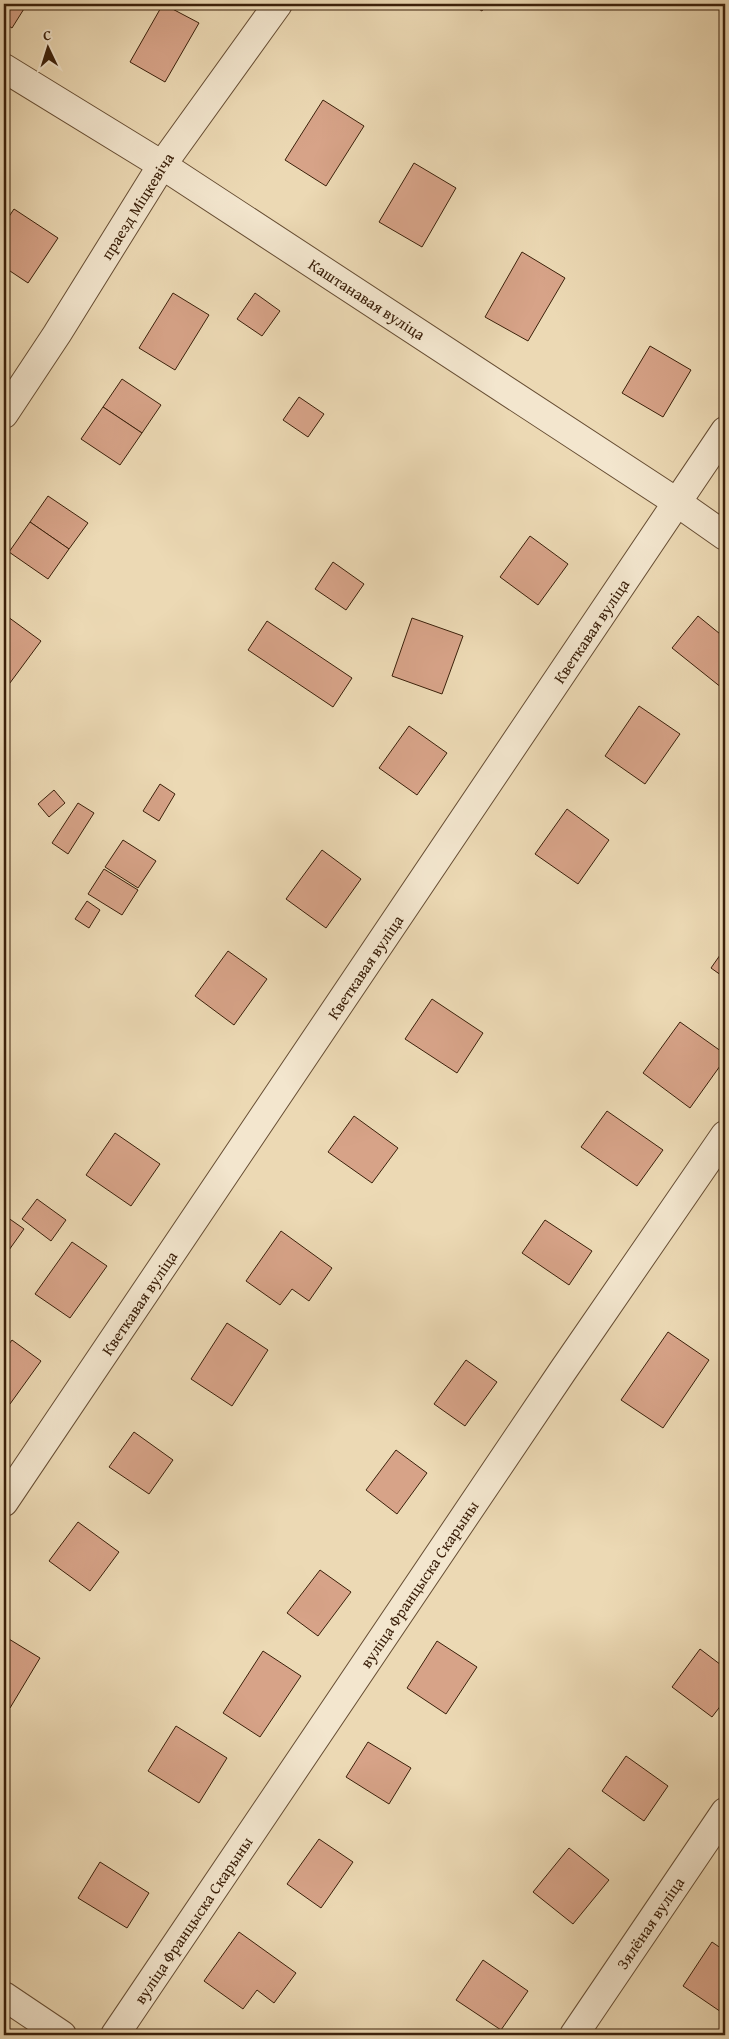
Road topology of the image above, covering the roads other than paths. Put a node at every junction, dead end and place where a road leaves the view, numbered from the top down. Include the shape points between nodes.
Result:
1 (278, 4) edge
2 (4, 68) edge
3 (162, 165) junction
4 (4, 414) edge
5 (725, 431) edge
6 (678, 503) junction
7 (725, 536) edge
8 (725, 1135) edge
9 (4, 1502) edge
10 (725, 1812) edge
11 (4, 1996) edge
12 (62, 2035) edge
13 (115, 2035) edge
14 (574, 2035) edge

1 - 3 street, праезд Міцкевіча
2 - 3 street, Каштанавая вуліца
3 - 4 street, праезд Міцкевіча
3 - 6 street, Каштанавая вуліца
5 - 6 street, Кветкавая вуліца
6 - 7 street, Каштанавая вуліца
6 - 9 street, Кветкавая вуліца
8 - 13 street, вуліца Францыска Скарыны
10 - 14 street, Зялёная вуліца
11 - 12 street

